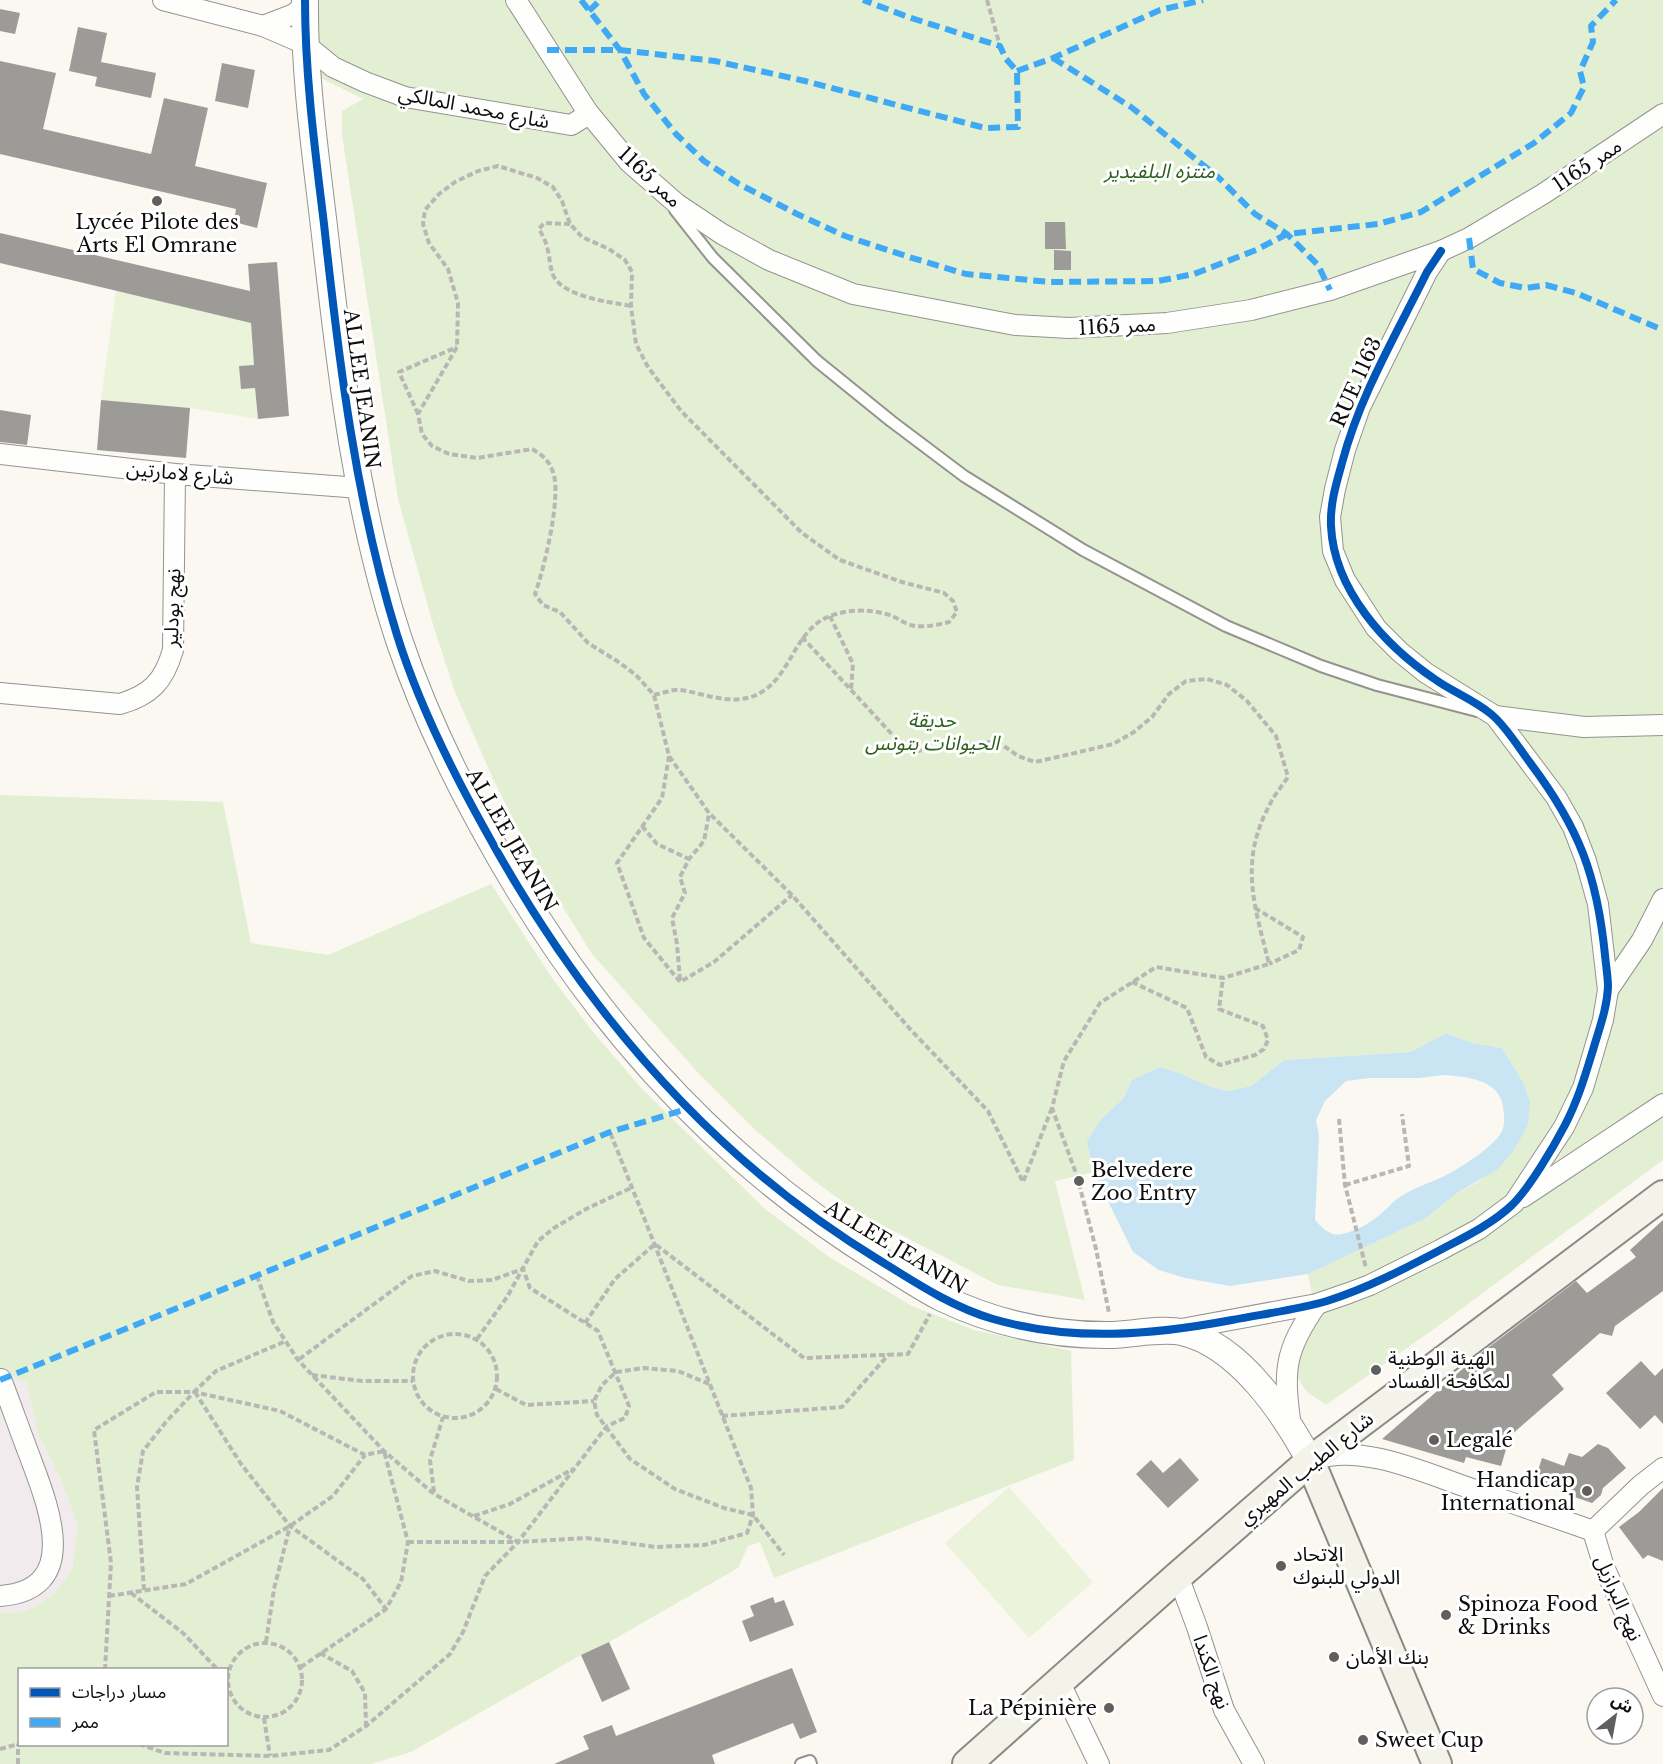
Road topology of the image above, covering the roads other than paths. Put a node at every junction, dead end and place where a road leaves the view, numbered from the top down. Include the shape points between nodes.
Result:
1 (163, 0) edge
2 (516, 0) edge
3 (305, 2) edge
4 (263, 26) junction
5 (305, 44) junction
6 (588, 111) junction
7 (1663, 114) edge
8 (656, 186) junction
9 (1441, 251) junction
10 (0, 454) edge
11 (175, 474) junction
12 (360, 488) junction
13 (0, 693) edge
14 (1495, 716) junction
15 (1663, 725) edge
16 (1663, 900) edge
17 (1608, 990) junction
18 (1663, 1104) edge
19 (1663, 1195) edge
20 (1514, 1203) junction
21 (1317, 1304) junction
22 (1174, 1331) junction
23 (1, 1379) edge
24 (1291, 1427) junction
25 (1310, 1461) junction
26 (1663, 1468) edge
27 (1593, 1531) junction
28 (1178, 1576) junction
29 (0, 1596) edge
30 (1059, 1681) junction
31 (1662, 1691) edge
32 (801, 1764) edge
33 (811, 1764) edge
34 (967, 1764) edge
35 (1099, 1764) edge
36 (1254, 1764) edge
37 (1437, 1764) edge

1 - 4 street, شارع محمد المالكي
2 - 6 street, ممر 1165
3 - 4 street via 294,14
3 - 5 street, ALLEE JEANIN
4 - 5 street, شارع محمد المالكي
5 - 6 street, شارع محمد المالكي via 333,67 405,97 571,125
5 - 12 street, ALLEE JEANIN via 333,303
6 - 8 street, ممر 1165 via 628,162
7 - 9 street, ممر 1165 via 1544,194
8 - 9 street, ممر 1165 via 722,234 769,260 853,294 1015,325 1069,328 1201,319 1310,296
8 - 14 lane via 713,258 817,361 964,476 1083,550 1226,626 1377,685
9 - 14 street, RUE 1163 via 1360,407 1345,450 1330,517 1334,551 1345,580 1376,628 1443,685
10 - 11 street, شارع لامارتين
11 - 12 street, شارع لامارتين
11 - 13 street, نهج بودلير via 172,650 167,669 158,682 135,700 120,704
12 - 22 street, ALLEE JEANIN via 398,636 453,772 510,875 570,968 657,1077 727,1146 838,1235 939,1297 984,1316 1031,1329 1114,1335
14 - 15 street via 1584,727
14 - 17 street via 1556,797 1573,827 1598,904
16 - 17 street
17 - 20 street via 1583,1088 1564,1127
18 - 20 street
19 - 25 main road, شارع الطيب المهيري
20 - 21 street via 1440,1250 1370,1285
21 - 22 street
21 - 24 street via 1295,1338 1288,1358 1286,1392
22 - 24 street via 1199,1338 1238,1363
23 - 29 street via 44,1495 53,1529 53,1551 49,1568 37,1583 17,1595
24 - 25 street
25 - 27 street via 1324,1456 1359,1455 1394,1463
25 - 28 main road, شارع الطيب المهيري
25 - 37 main road
26 - 27 street
27 - 31 street, نهج البرازيل via 1604,1567
28 - 30 main road, شارع الطيب المهيري
28 - 36 street, نهج الكندا via 1224,1710
30 - 34 main road, شارع الطيب المهيري
30 - 35 street
32 - 33 lane

